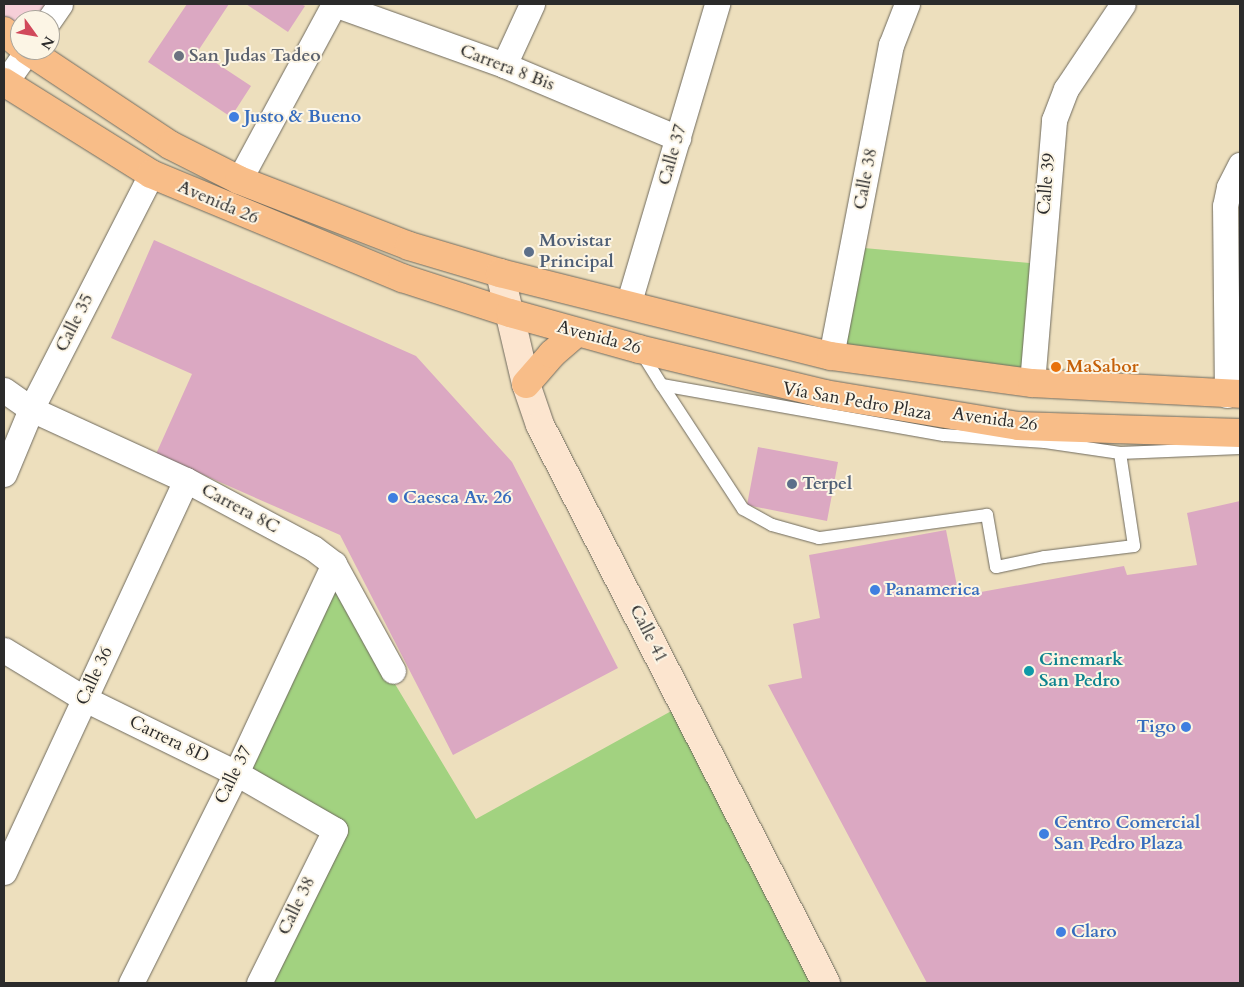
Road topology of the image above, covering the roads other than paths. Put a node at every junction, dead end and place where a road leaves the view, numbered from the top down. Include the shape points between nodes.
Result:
1 (334, 4) edge
2 (532, 4) edge
3 (717, 4) edge
4 (907, 4) edge
5 (1123, 4) edge
6 (20, 60) edge
7 (42, 60) edge
8 (504, 65) junction
9 (4, 83) edge
10 (678, 138) junction
11 (1240, 165) edge
12 (151, 174) junction
13 (239, 180) junction
14 (500, 273) junction
15 (628, 305) junction
16 (510, 313) junction
17 (577, 332) junction
18 (639, 349) junction
19 (832, 356) junction
20 (1032, 383) junction
21 (526, 384) junction
22 (662, 385) junction
23 (4, 390) edge
24 (1234, 394) edge
25 (31, 409) junction
26 (1240, 433) edge
27 (1240, 448) edge
28 (1120, 453) junction
29 (4, 474) edge
30 (186, 480) junction
31 (334, 564) junction
32 (4, 650) edge
33 (393, 671) dead end
34 (85, 699) junction
35 (236, 773) junction
36 (336, 830) joint
37 (4, 872) edge
38 (131, 983) edge
39 (259, 983) edge
40 (826, 983) edge

1 - 8 street, Carrera 8 Bis
1 - 13 street
2 - 8 street
3 - 10 street, Calle 37
4 - 19 street, Calle 38 via 891,45
5 - 20 street, Calle 39 via 1066,89 1054,120
6 - 9 street
7 - 13 main road, Avenida 26 via 170,145
8 - 10 street, Carrera 8 Bis
9 - 12 main road, Avenida 26
10 - 15 street, Calle 37
11 - 24 street via 1229,187 1225,206
12 - 16 main road, Avenida 26 via 402,278
12 - 25 street, Calle 35
13 - 14 main road, Avenida 26 via 408,246
14 - 15 main road, Avenida 26
14 - 16 street, Calle 41
15 - 19 main road, Avenida 26
16 - 17 main road, Avenida 26
16 - 21 street, Calle 41
17 - 18 main road, Avenida 26
17 - 21 main road
18 - 22 lane
18 - 26 main road, Avenida 26 via 825,394 1018,426
19 - 20 main road, Avenida 26
20 - 24 main road, Avenida 26
21 - 40 street, Calle 41 via 540,425
22 - 28 lane, Vía San Pedro Plaza via 944,436 1044,442
22 - 28 lane via 743,509 772,525 819,538 987,515 996,567 1044,557 1134,546
23 - 25 street, Carrera 8C
25 - 29 street, Calle 35
25 - 30 street, Carrera 8C
27 - 28 lane, Vía San Pedro Plaza
30 - 31 street, Carrera 8C via 313,548
30 - 34 street, Calle 36
31 - 33 street, Carrera 8C
31 - 35 street, Calle 37
32 - 34 street, Carrera 8D
34 - 35 street, Carrera 8D
34 - 37 street, Calle 36
35 - 36 street, Carrera 8D
35 - 38 street, Calle 37
36 - 39 street, Calle 38

